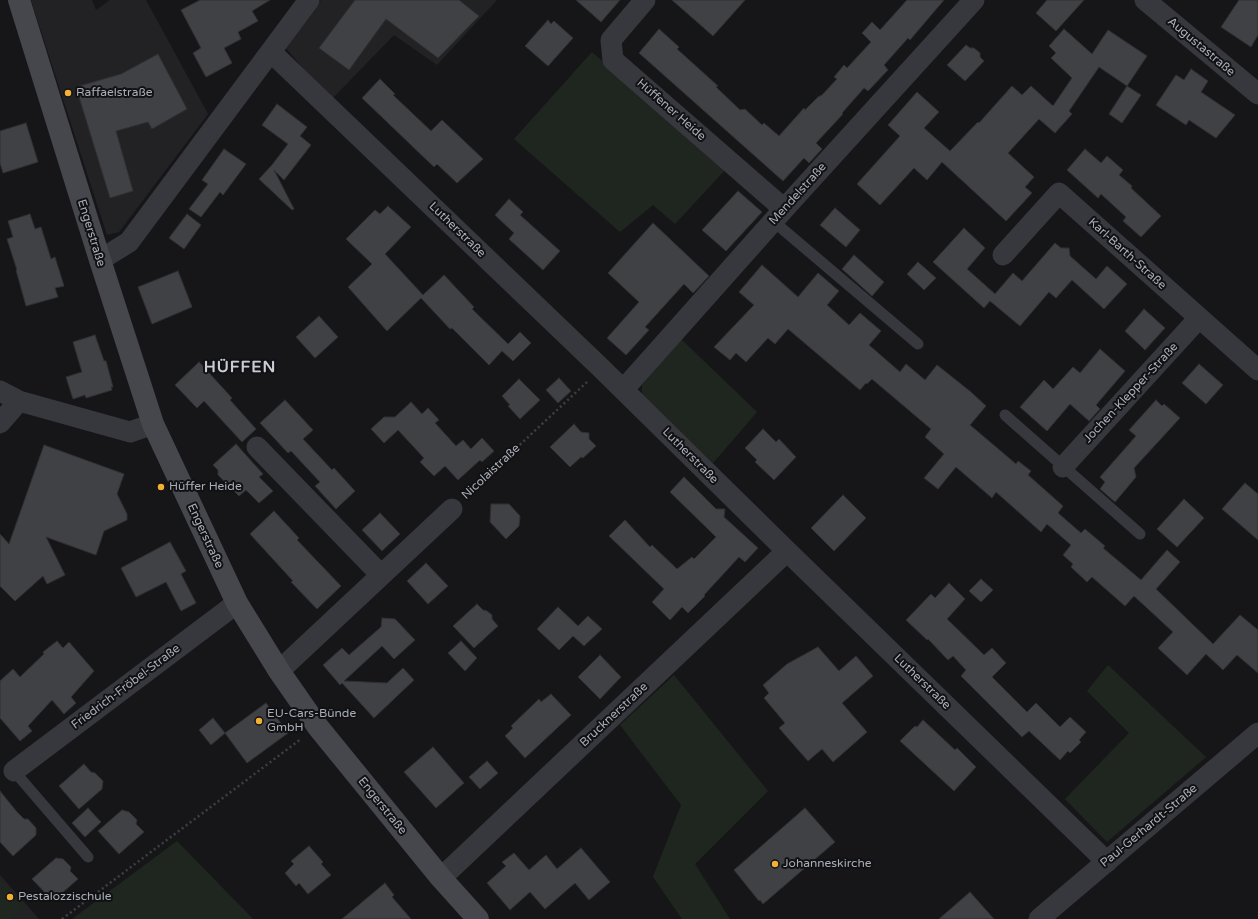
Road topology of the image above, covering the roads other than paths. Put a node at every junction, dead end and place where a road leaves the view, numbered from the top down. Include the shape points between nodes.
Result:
1 (19, 0) edge
2 (308, 0) edge
3 (645, 0) edge
4 (974, 0) edge
5 (1145, 0) edge
6 (271, 52) junction
7 (1258, 94) edge
8 (779, 215) junction
9 (1003, 254) dead end
10 (100, 260) junction
11 (1199, 318) junction
12 (918, 344) dead end
13 (1258, 370) edge
14 (623, 390) junction
15 (0, 391) edge
16 (19, 401) junction
17 (1005, 415) dead end
18 (0, 423) edge
19 (153, 424) junction
20 (257, 447) dead end
21 (1063, 467) junction
22 (452, 509) road end
23 (1140, 534) dead end
24 (786, 552) junction
25 (381, 575) junction
26 (237, 603) junction
27 (279, 671) junction
28 (1258, 734) edge
29 (14, 771) joint
30 (88, 858) dead end
31 (1107, 862) junction
32 (441, 878) junction
33 (478, 919) edge
34 (1040, 919) edge

1 - 10 main road, Engerstraße
2 - 6 street
3 - 8 street, Hüffener Heide via 611,40 613,60
4 - 8 street, Mendelstraße
5 - 7 street, Augustastraße
6 - 10 street via 129,242
6 - 14 street, Lutherstraße
8 - 12 lane
8 - 14 street, Mendelstraße
9 - 11 street, Karl-Barth-Straße via 1059,193
10 - 19 main road, Engerstraße
11 - 13 street, Karl-Barth-Straße
11 - 21 street, Jochen-Klepper-Straße
14 - 24 street, Lutherstraße
15 - 16 street
16 - 18 street
16 - 19 street via 130,432
17 - 21 lane
19 - 26 main road, Engerstraße
20 - 25 street
21 - 23 lane
22 - 25 street, Nicolaistraße
24 - 31 street, Lutherstraße
24 - 32 street, Brucknerstraße
25 - 27 street, Nicolaistraße
26 - 27 main road, Engerstraße
26 - 29 street, Friedrich-Fröbel-Straße
27 - 32 main road, Engerstraße via 318,727
28 - 31 street, Paul-Gerhardt-Straße
29 - 30 lane
31 - 34 street, Paul-Gerhardt-Straße
32 - 33 main road, Engerstraße

